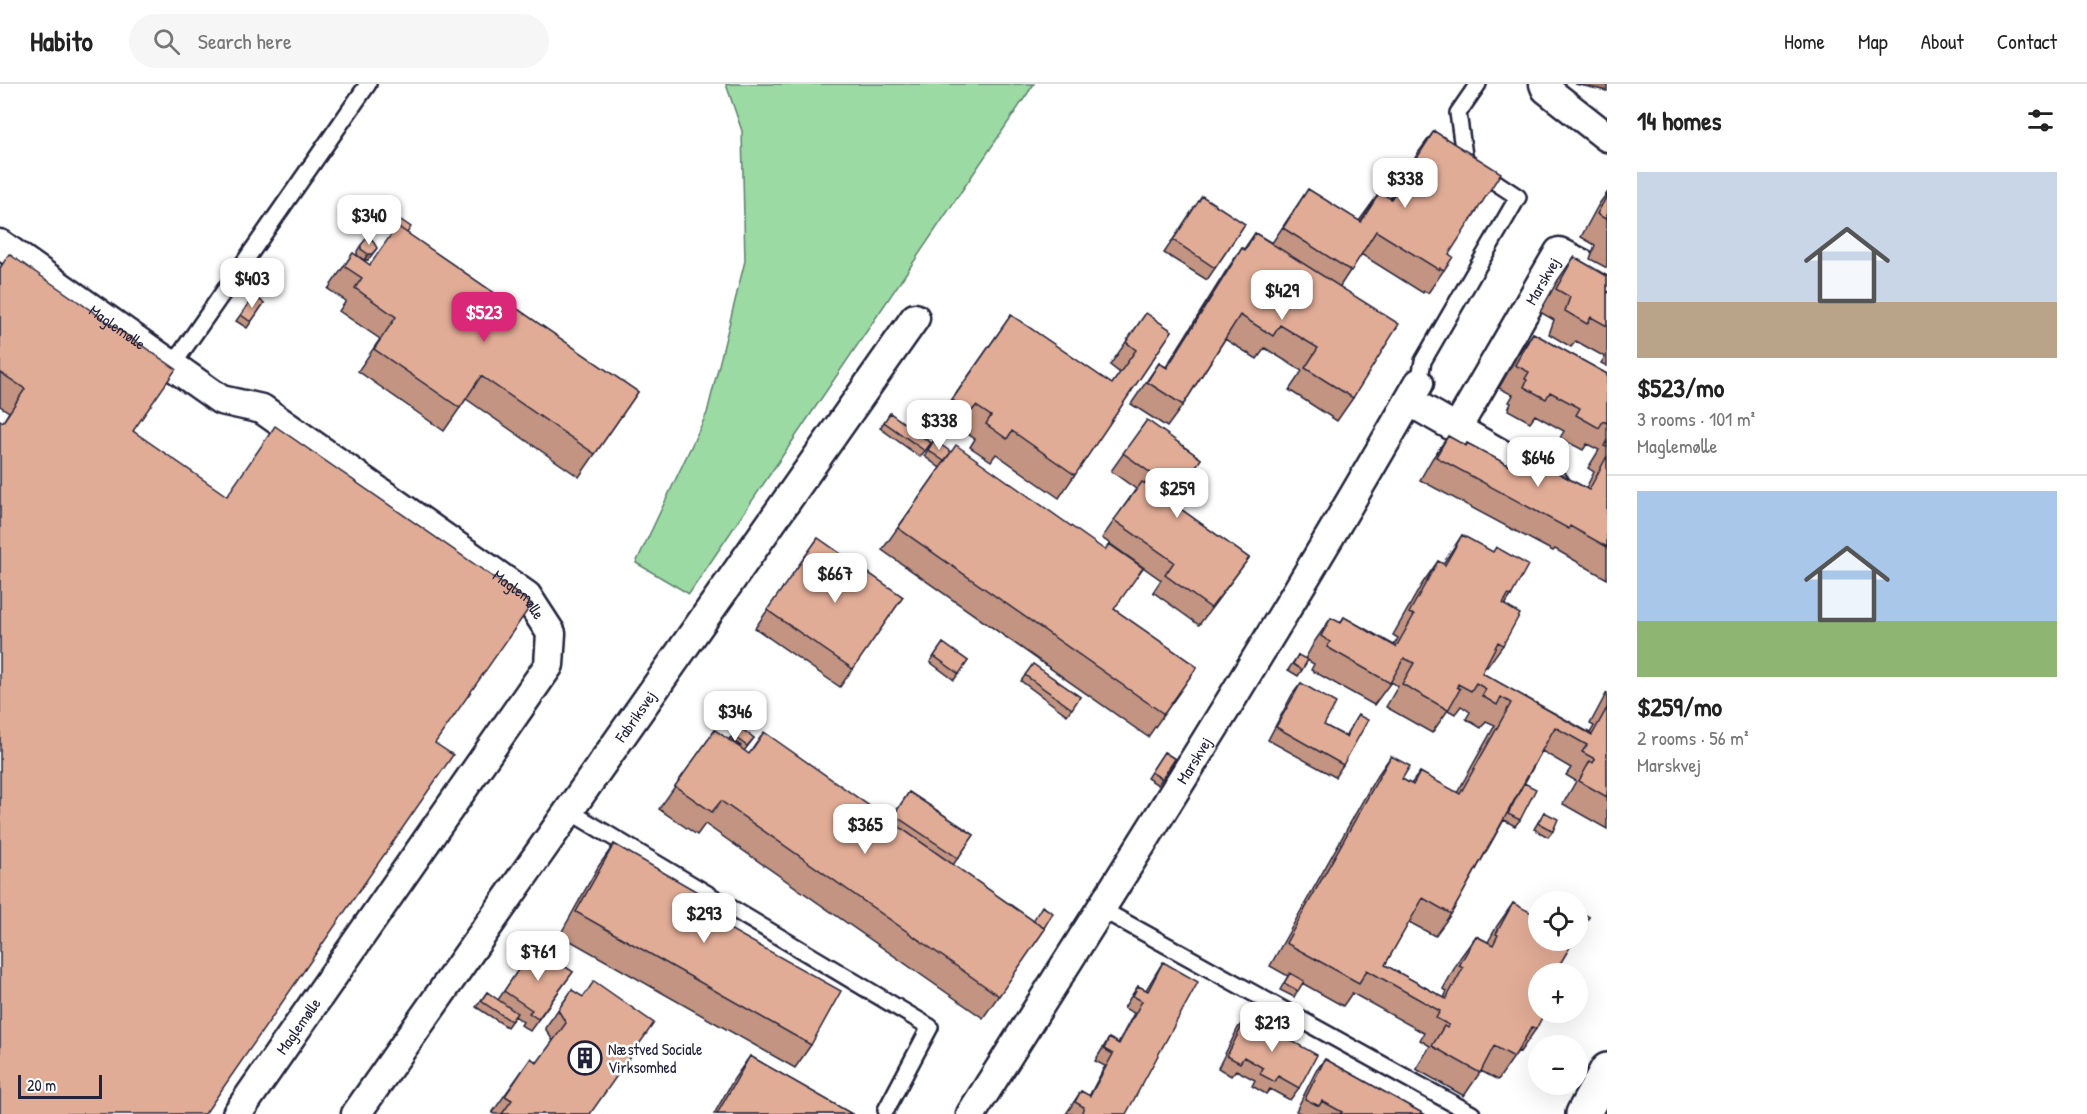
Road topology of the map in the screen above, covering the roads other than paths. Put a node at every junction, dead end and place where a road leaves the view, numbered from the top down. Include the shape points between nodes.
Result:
1 (368, 84) edge
2 (1478, 84) edge
3 (1544, 84) edge
4 (1607, 137) edge
5 (0, 244) edge
6 (1607, 277) edge
7 (915, 318) dead end
8 (172, 366) junction
9 (1414, 392) junction
10 (1457, 428) junction
11 (1559, 487) edge
12 (569, 811) junction
13 (1101, 909) junction
14 (1607, 1070) edge
15 (886, 1110) dead end
16 (1466, 1113) edge
17 (237, 1114) edge
18 (356, 1114) edge
19 (971, 1114) edge
20 (1582, 1114) edge

1 - 8 lane
2 - 9 lane via 1458,113 1465,162 1518,197 1423,361
3 - 4 street
5 - 8 street, Maglemølle
6 - 10 street, Marskvej via 1559,252 1526,331
7 - 12 street, Fabriksvej
8 - 17 street, Maglemølle via 221,400 262,409 527,596 551,633 549,664
9 - 10 street
9 - 13 street, Marskvej via 1354,497
10 - 11 street
12 - 15 lane via 930,1027
12 - 18 street, Fabriksvej
13 - 16 lane
13 - 19 street, Marskvej
14 - 20 street

